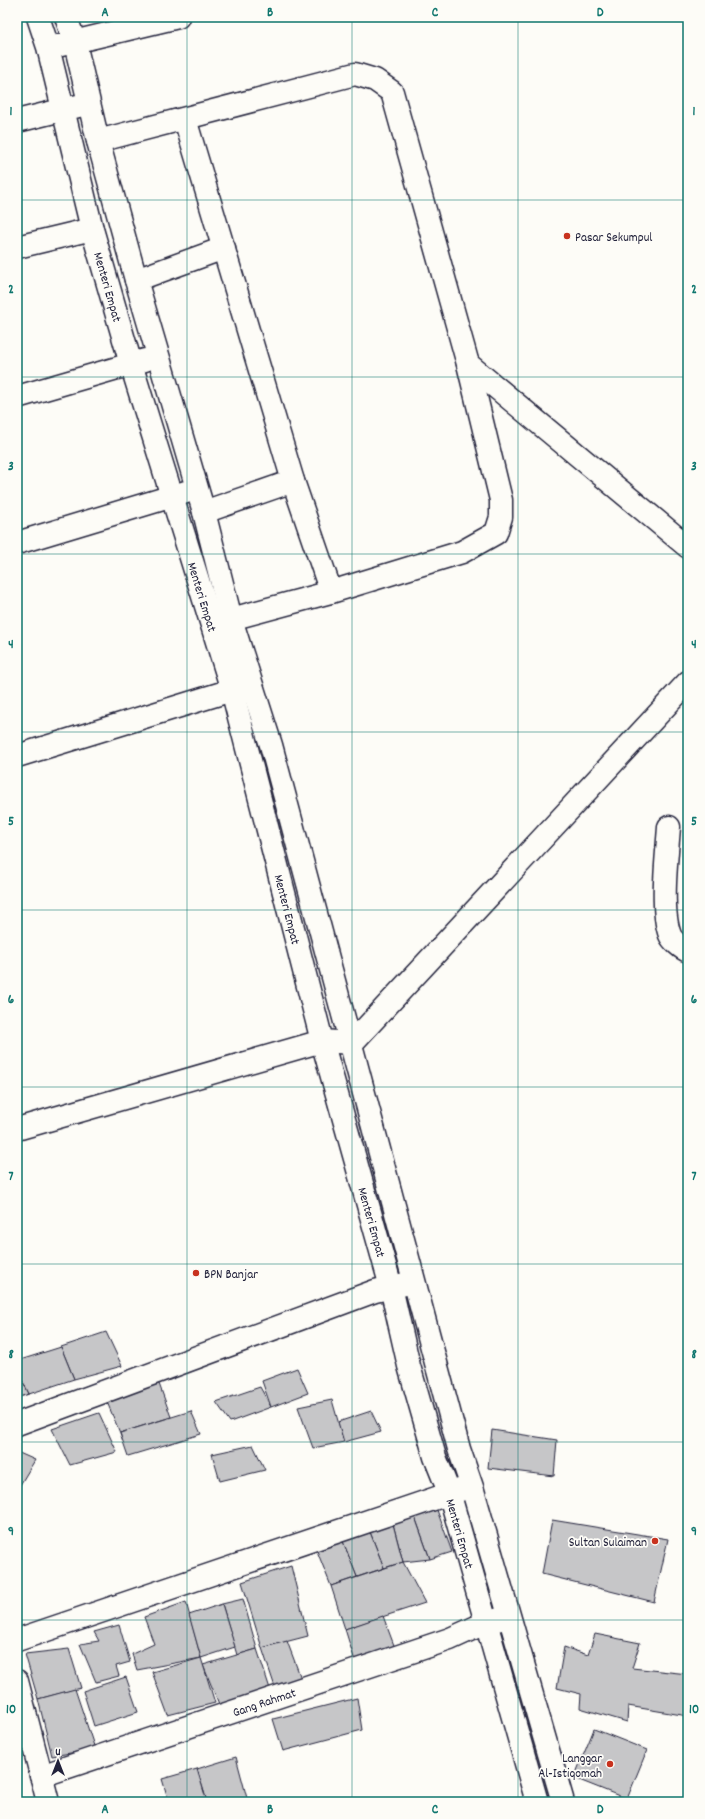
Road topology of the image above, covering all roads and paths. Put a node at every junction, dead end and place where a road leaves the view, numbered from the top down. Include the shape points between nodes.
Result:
1 (38, 17) edge
2 (66, 17) edge
3 (178, 17) edge
4 (75, 43) junction
5 (48, 47) junction
6 (89, 104) junction
7 (64, 110) junction
8 (185, 119) junction
9 (17, 121) edge
10 (98, 141) junction
11 (92, 229) junction
12 (17, 247) edge
13 (224, 248) junction
14 (136, 280) junction
15 (158, 357) junction
16 (131, 364) junction
17 (468, 364) junction
18 (17, 397) edge
19 (293, 481) junction
20 (197, 489) junction
21 (172, 496) junction
22 (204, 512) junction
23 (17, 543) edge
24 (688, 547) edge
25 (331, 592) junction
26 (231, 619) junction
27 (688, 682) edge
28 (242, 687) junction
29 (17, 756) edge
30 (293, 824) junction
31 (668, 827) dead end
32 (268, 830) junction
33 (688, 951) edge
34 (322, 1042) junction
35 (352, 1043) junction
36 (17, 1129) edge
37 (385, 1170) junction
38 (360, 1178) junction
39 (414, 1282) junction
40 (390, 1287) junction
41 (17, 1424) edge
42 (459, 1450) junction
43 (435, 1457) junction
44 (472, 1487) junction
45 (450, 1492) junction
46 (509, 1616) junction
47 (485, 1623) junction
48 (17, 1640) edge
49 (17, 1681) edge
50 (22, 1728) edge
51 (41, 1776) junction
52 (48, 1802) edge
53 (537, 1802) edge
54 (563, 1802) edge

1 - 5 street, Menteri Empat
2 - 4 street, Menteri Empat
3 - 4 street
4 - 5 street
4 - 6 street, Menteri Empat
5 - 7 street, Menteri Empat
6 - 7 street
6 - 10 street, Menteri Empat
7 - 9 street
7 - 11 street, Menteri Empat
8 - 10 street
8 - 13 street
8 - 17 street via 355,74 375,80 392,92
10 - 14 street, Menteri Empat
11 - 12 street
11 - 16 street, Menteri Empat
13 - 14 street
13 - 19 street
14 - 15 street, Menteri Empat
15 - 16 street
15 - 20 street, Menteri Empat
16 - 18 street
16 - 21 street, Menteri Empat
17 - 24 street
17 - 25 street via 501,500 501,517 496,533 462,552
19 - 22 street
19 - 25 street
20 - 21 street
20 - 22 street, Menteri Empat
21 - 23 street
21 - 28 street, Menteri Empat
22 - 26 street, Menteri Empat
25 - 26 street
26 - 28 street, Menteri Empat
27 - 35 street
28 - 29 street
28 - 30 street, Menteri Empat via 271,745
28 - 32 street, Menteri Empat
30 - 32 street
30 - 35 street, Menteri Empat
31 - 33 street via 666,916 670,936
32 - 34 street, Menteri Empat
34 - 35 street
34 - 36 street
34 - 38 street, Menteri Empat
35 - 37 street, Menteri Empat
37 - 38 street
37 - 39 street, Menteri Empat
38 - 40 street, Menteri Empat
39 - 40 street
39 - 42 street, Menteri Empat
40 - 41 street
40 - 43 street, Menteri Empat
42 - 43 street
42 - 44 street, Menteri Empat
43 - 45 street, Menteri Empat
44 - 45 street
44 - 46 street, Menteri Empat
45 - 47 street, Menteri Empat
45 - 48 street
46 - 47 street, Gang Rahmat
46 - 54 street, Menteri Empat
47 - 51 street, Gang Rahmat via 450,1639
47 - 53 street, Menteri Empat
49 - 50 street
50 - 51 street
51 - 52 street

